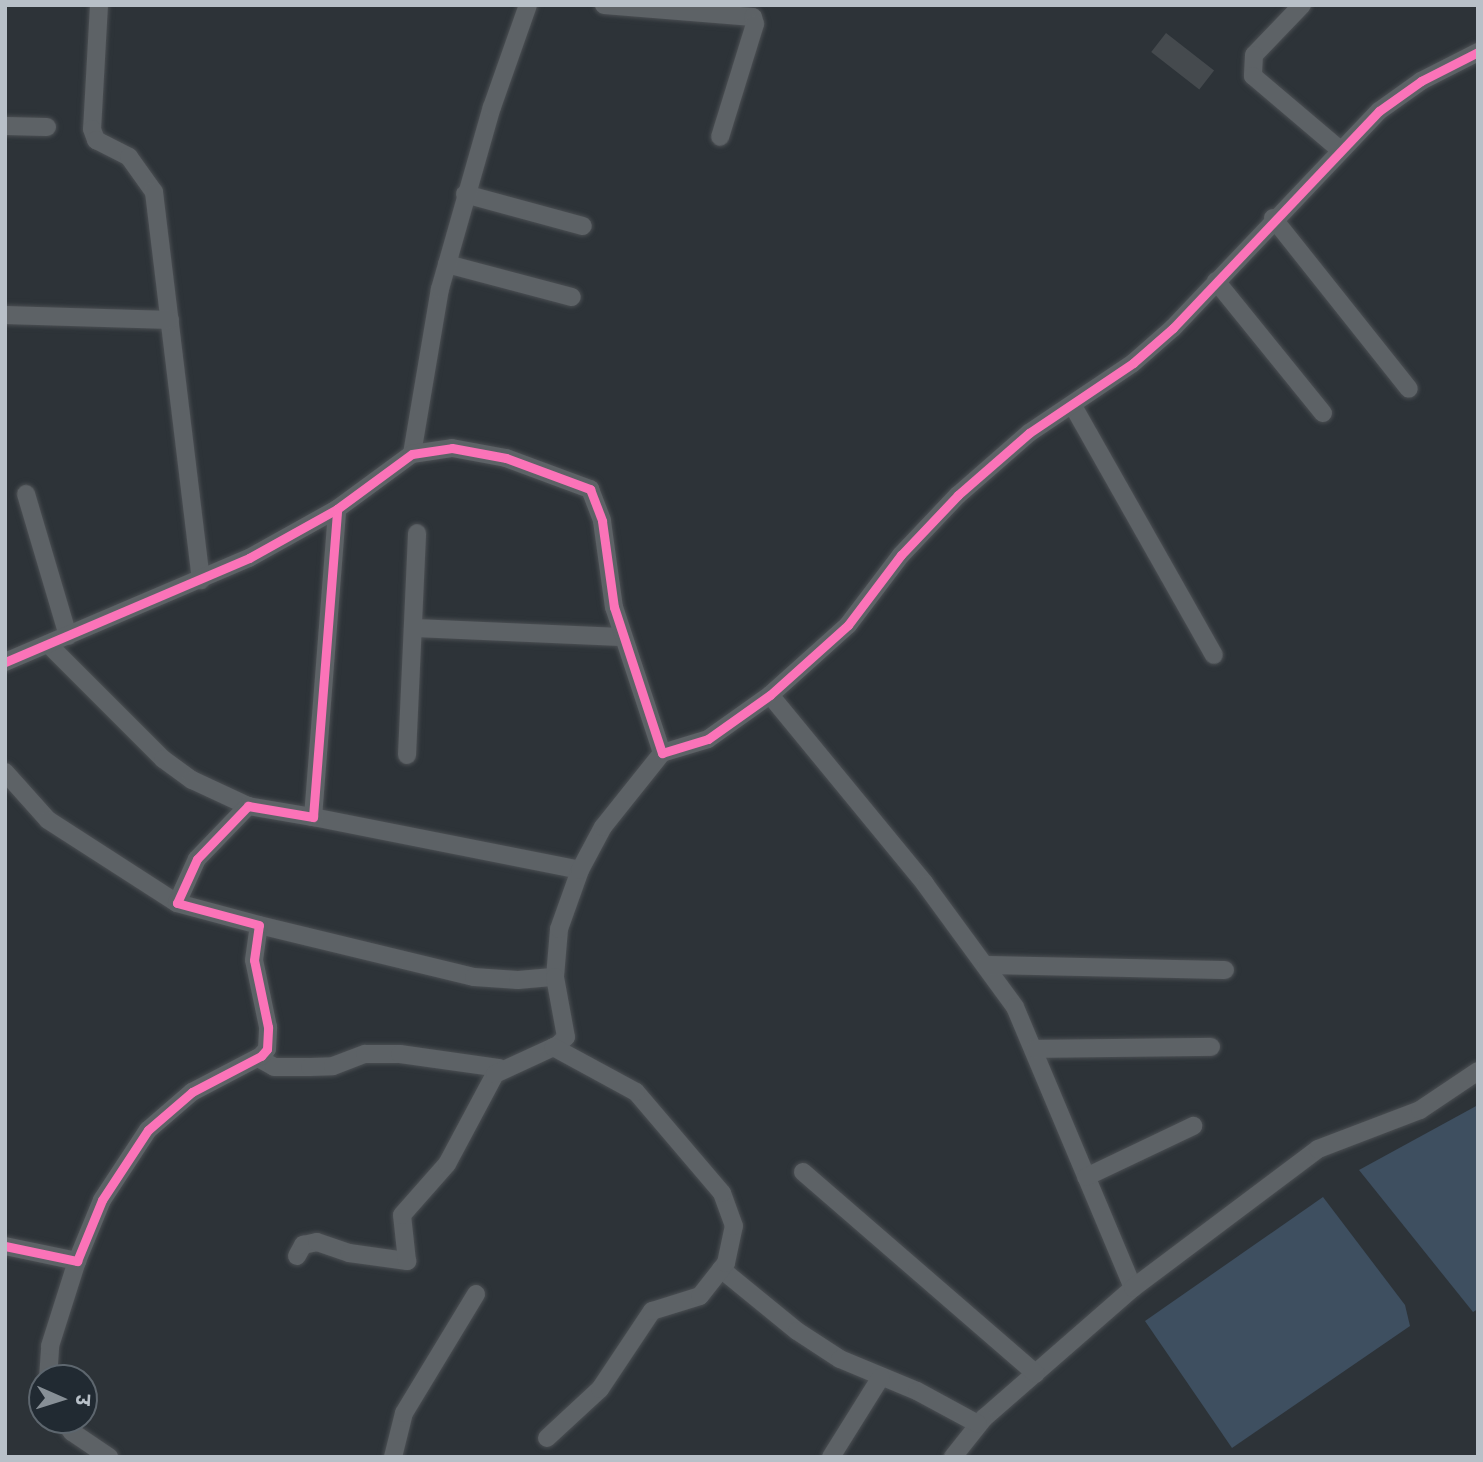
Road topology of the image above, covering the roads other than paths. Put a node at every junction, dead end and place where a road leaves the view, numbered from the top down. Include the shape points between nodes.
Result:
1 (99, 5) edge
2 (528, 5) edge
3 (604, 5) edge
4 (1302, 5) edge
5 (1478, 51) edge
6 (5, 126) edge
7 (47, 127) dead end
8 (720, 137) dead end
9 (1339, 149) junction
10 (465, 194) junction
11 (1273, 218) junction
12 (583, 226) dead end
13 (447, 264) junction
14 (1216, 281) junction
15 (572, 297) dead end
16 (5, 315) edge
17 (170, 320) junction
18 (1409, 389) dead end
19 (1073, 406) junction
20 (1323, 412) dead end
21 (412, 454) junction
22 (26, 494) dead end
23 (337, 509) junction
24 (417, 533) dead end
25 (201, 580) junction
26 (413, 628) junction
27 (68, 636) junction
28 (623, 637) junction
29 (48, 645) junction
30 (1214, 655) dead end
31 (5, 662) edge
32 (771, 695) junction
33 (662, 753) junction
34 (407, 755) dead end
35 (5, 772) edge
36 (248, 806) junction
37 (313, 817) junction
38 (580, 870) junction
39 (177, 903) junction
40 (259, 925) junction
41 (986, 965) junction
42 (1225, 970) dead end
43 (555, 976) junction
44 (553, 1047) junction
45 (1211, 1047) dead end
46 (1035, 1049) junction
47 (258, 1058) junction
48 (500, 1069) junction
49 (1478, 1071) edge
50 (1193, 1126) dead end
51 (803, 1172) dead end
52 (1086, 1177) junction
53 (5, 1246) edge
54 (297, 1256) dead end
55 (77, 1261) junction
56 (721, 1269) junction
57 (1133, 1288) junction
58 (476, 1294) dead end
59 (49, 1364) edge
60 (1037, 1374) junction
61 (881, 1377) junction
62 (978, 1424) junction
63 (75, 1434) edge
64 (547, 1438) dead end
65 (109, 1457) edge
66 (393, 1457) edge
67 (831, 1457) edge
68 (953, 1457) edge

1 - 17 street via 92,129 96,140 129,157 154,192
2 - 10 street
3 - 8 street via 753,17 755,24
4 - 9 street via 1254,55 1253,76
5 - 9 street via 1406,91
6 - 7 street
9 - 11 street
10 - 12 street
10 - 13 street
11 - 14 street
11 - 18 street
13 - 15 street
13 - 21 street via 429,340
14 - 19 street via 1155,344
14 - 20 street
16 - 17 street
17 - 25 street
19 - 30 street
19 - 32 street via 1029,433 958,495 901,555 848,625
21 - 23 street
21 - 28 street via 452,448 486,454 590,489 602,521 607,570
22 - 27 street
23 - 25 street
23 - 37 street
24 - 26 street
25 - 27 street
26 - 28 street
26 - 34 street
27 - 29 street
28 - 33 street
29 - 31 street
29 - 36 street via 163,759 192,780
32 - 33 street via 724,732
32 - 41 street
33 - 38 street via 603,827
35 - 39 street via 48,820
36 - 37 street
36 - 39 street via 197,859
37 - 38 street
38 - 43 street via 559,929
39 - 40 street
40 - 43 street via 463,975 518,980
40 - 47 street via 255,981 268,1036 264,1054
41 - 42 street
41 - 46 street via 1015,1007
43 - 44 street via 567,1031 563,1041
44 - 48 street
44 - 56 street via 636,1093 722,1193 734,1226
45 - 46 street
46 - 52 street
47 - 48 street via 274,1068 310,1067 333,1066 366,1054 400,1054
47 - 55 street via 192,1092 148,1130 102,1200
48 - 54 street via 447,1164 402,1215 407,1261 349,1253 317,1242 303,1245
49 - 57 street via 1428,1107 1318,1149
50 - 52 street
51 - 60 street
52 - 57 street
53 - 55 street
55 - 59 street via 50,1346
56 - 61 street via 797,1331 840,1359
56 - 64 street via 700,1296 652,1311 608,1379
57 - 60 street
58 - 66 street via 404,1413
60 - 62 street
61 - 62 street
61 - 67 street
62 - 68 street
63 - 65 street

